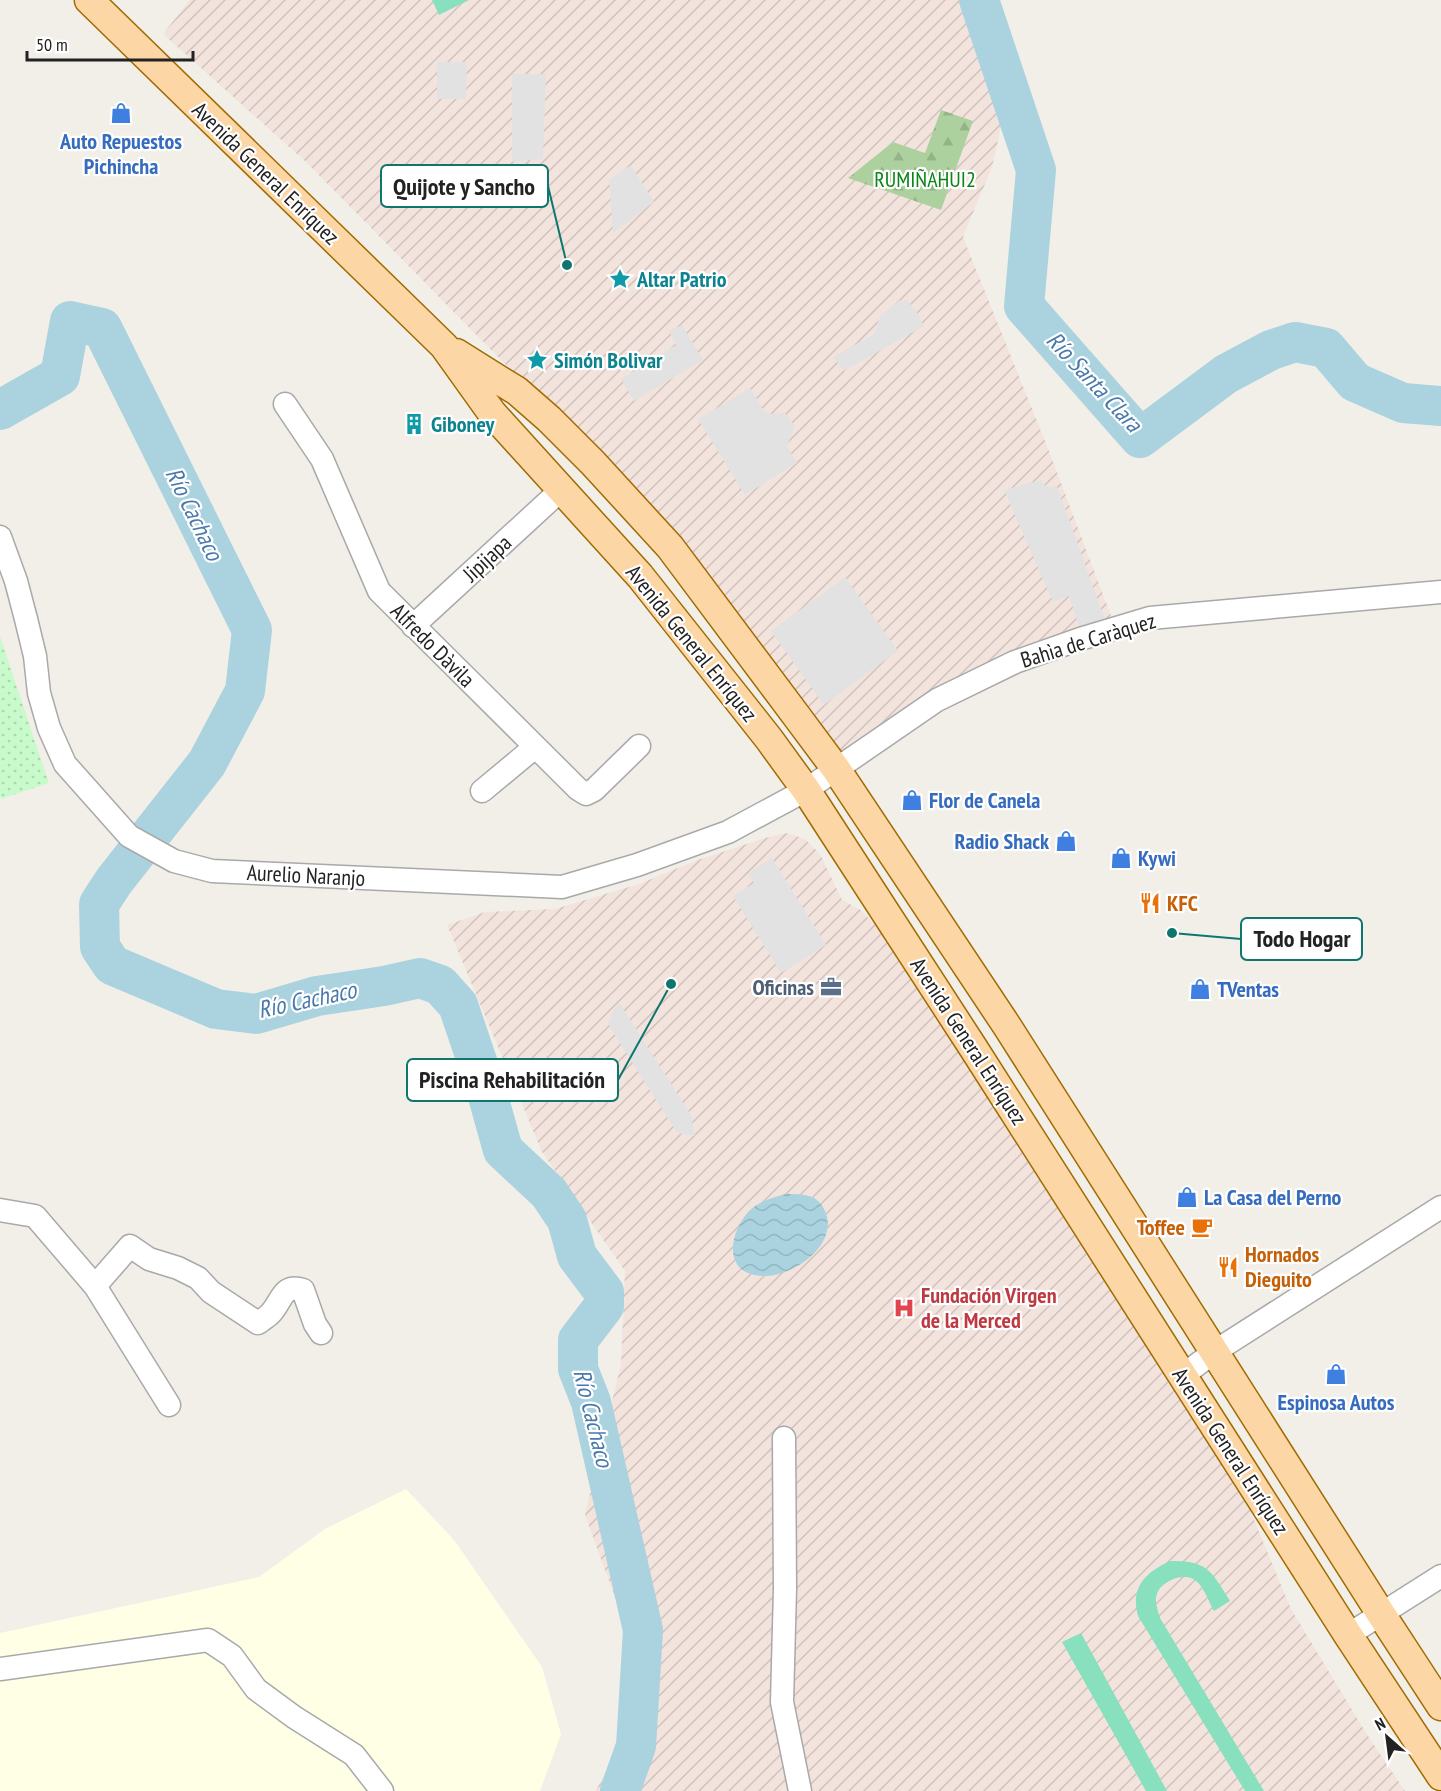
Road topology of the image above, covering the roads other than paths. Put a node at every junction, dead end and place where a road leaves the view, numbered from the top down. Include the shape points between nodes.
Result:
1 (89, 0) edge
2 (444, 346) junction
3 (285, 404) dead end
4 (562, 489) junction
5 (0, 537) edge
6 (1441, 592) edge
7 (413, 626) junction
8 (798, 718) junction
9 (769, 740) junction
10 (639, 746) dead end
11 (535, 747) junction
12 (836, 769) junction
13 (806, 790) junction
14 (482, 791) dead end
15 (1006, 1026) junction
16 (974, 1049) junction
17 (1441, 1207) edge
18 (0, 1209) edge
19 (95, 1286) junction
20 (321, 1333) dead end
21 (1214, 1352) junction
22 (1182, 1376) junction
23 (169, 1406) dead end
24 (784, 1438) dead end
25 (1441, 1576) edge
26 (1381, 1614) junction
27 (1348, 1635) junction
28 (0, 1669) edge
29 (1441, 1706) edge
30 (1441, 1776) edge
31 (382, 1791) edge
32 (800, 1791) edge

1 - 2 main road, Avenida General Enríquez
2 - 4 main road, Avenida General Enríquez via 492,413
2 - 8 main road, Avenida General Enríquez via 517,392 594,463 670,547
3 - 7 street, Alfredo Dàvila via 322,459 379,591
4 - 7 street, Jipijapa
4 - 9 main road, Avenida General Enríquez via 640,576
5 - 13 street, Aurelio Naranjo via 26,619 49,728 65,764 129,836 174,861 212,871 562,887 728,832
6 - 12 street, Bahìa de Caràquez via 1149,618 1015,662 937,700
7 - 11 street, Alfredo Dàvila
8 - 9 main road
8 - 12 main road, Avenida General Enríquez
9 - 13 main road, Avenida General Enríquez
10 - 11 street, Alfredo Dàvila via 586,794
11 - 14 street
12 - 13 street, Bahìa de Caràquez
12 - 15 main road, Avenida General Enríquez
13 - 16 main road, Avenida General Enríquez
15 - 16 main road
15 - 21 main road, Avenida General Enríquez
16 - 22 main road, Avenida General Enríquez
17 - 21 street
18 - 19 street via 35,1216
19 - 20 street via 130,1246 149,1259 198,1278 211,1292 258,1323 271,1313 288,1289 303,1290
19 - 23 street
21 - 22 street
21 - 26 main road, Avenida General Enríquez
22 - 27 main road, Avenida General Enríquez
24 - 32 street via 782,1702
25 - 26 street
26 - 27 street
26 - 29 main road, Avenida General Enríquez
27 - 30 main road, Avenida General Enríquez
28 - 31 street via 208,1640 232,1656 256,1689 354,1755

